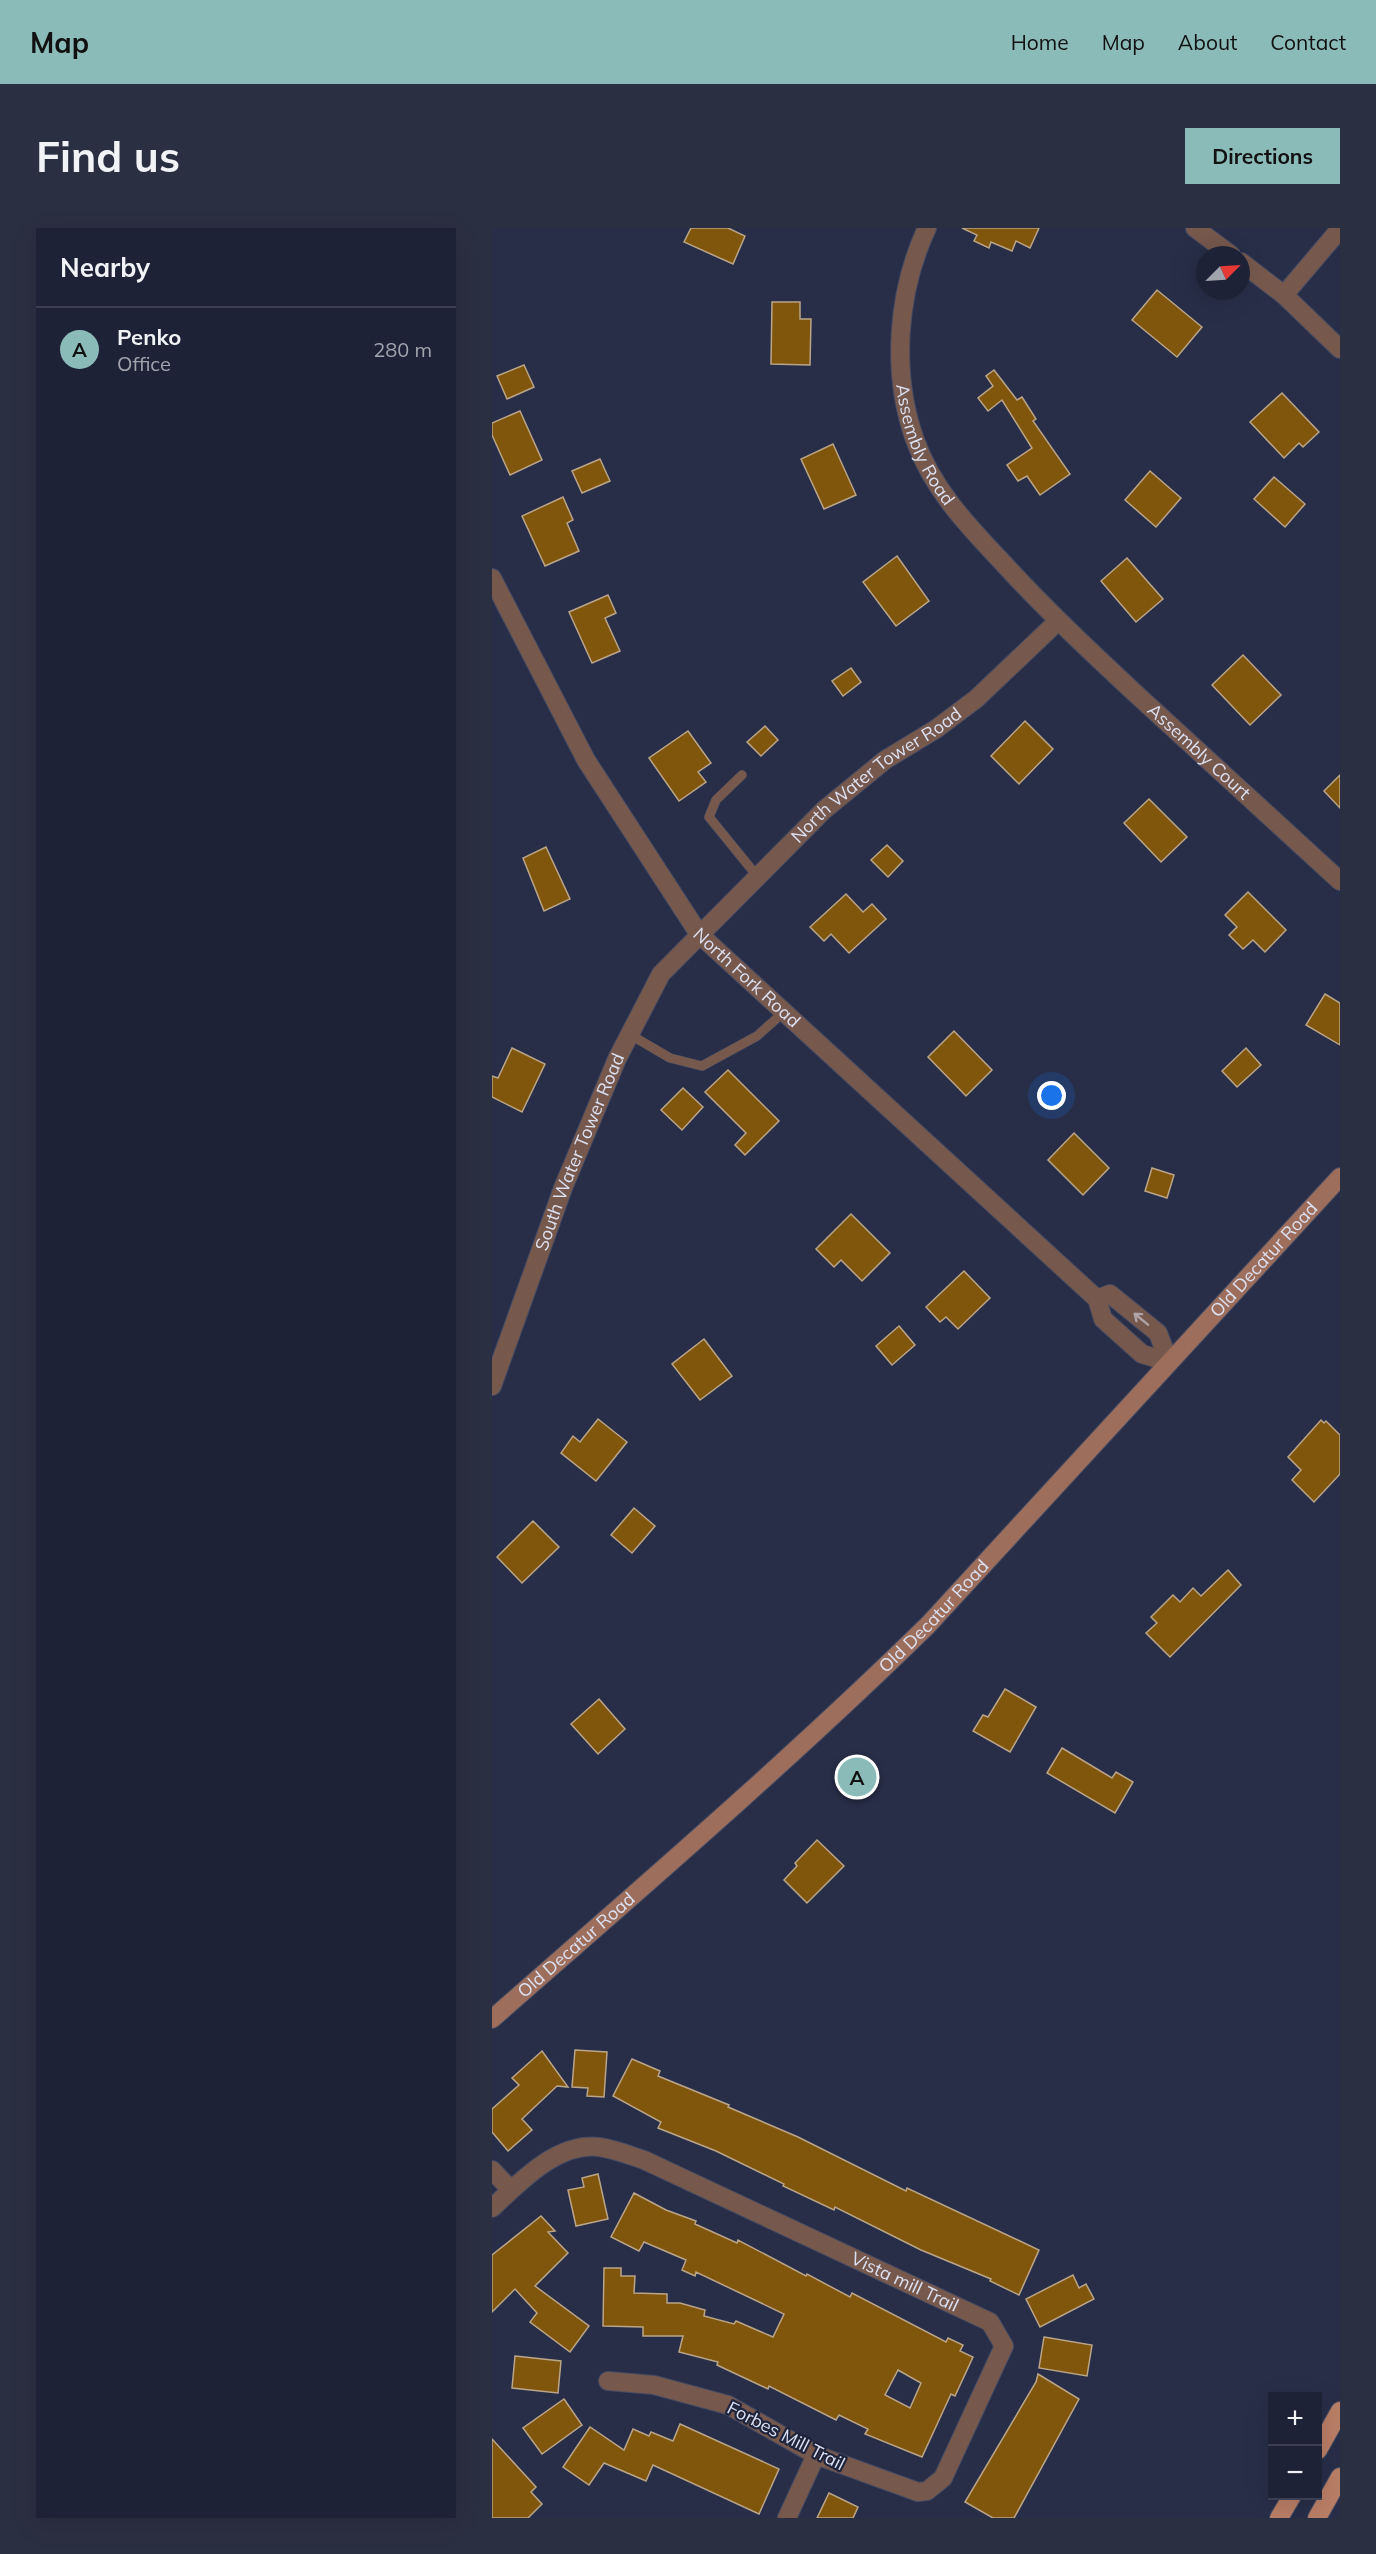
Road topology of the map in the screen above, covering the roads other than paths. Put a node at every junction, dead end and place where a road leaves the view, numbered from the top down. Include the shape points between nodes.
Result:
1 (927, 228) edge
2 (1195, 228) edge
3 (1340, 229) edge
4 (1219, 246) edge
5 (1250, 269) edge
6 (1284, 295) junction
7 (1340, 349) edge
8 (492, 578) edge
9 (1057, 621) junction
10 (742, 775) dead end
11 (758, 876) junction
12 (1340, 881) edge
13 (699, 934) junction
14 (784, 1012) junction
15 (629, 1034) junction
16 (1340, 1177) edge
17 (1097, 1299) junction
18 (1169, 1362) junction
19 (492, 1386) edge
20 (492, 2019) edge
21 (492, 2170) edge
22 (511, 2190) junction
23 (492, 2208) edge
24 (608, 2380) dead end
25 (1340, 2411) edge
26 (1319, 2446) edge
27 (816, 2455) junction
28 (1340, 2477) edge
29 (927, 2491) joint
30 (1290, 2500) edge
31 (788, 2518) edge
32 (1279, 2518) edge
33 (1317, 2518) edge

1 - 9 street, Assembly Road via 917,249 900,334 906,408 916,441 951,507
2 - 4 street
3 - 6 street
5 - 6 street
6 - 7 street
8 - 13 street, North Fork Road via 586,760
9 - 11 street, North Water Tower Road via 976,699 885,760 824,810
9 - 12 street, Assembly Court
10 - 11 lane via 717,800 709,817
11 - 13 street, North Water Tower Road
13 - 14 street, North Fork Road
13 - 15 street, South Water Tower Road via 661,974
14 - 15 lane via 757,1036 702,1066 670,1058
14 - 17 street, North Fork Road
15 - 19 street, South Water Tower Road via 563,1188
16 - 18 street, Old Decatur Road
17 - 18 street, North Fork Road via 1103,1319 1142,1354
18 -> 17 street via 1158,1333 1110,1294
18 - 20 street, Old Decatur Road via 1053,1491 869,1683
21 - 22 street
22 - 23 street
22 - 29 street, Vista mill Trail via 549,2160 581,2148 597,2147 644,2160 990,2322 1004,2346 943,2478
24 - 27 street, Forbes Mill Trail via 654,2385 729,2405
25 - 26 main road
27 - 29 street, Forbes Mill Trail via 884,2482
27 - 31 street
28 - 33 main road
30 - 32 main road

